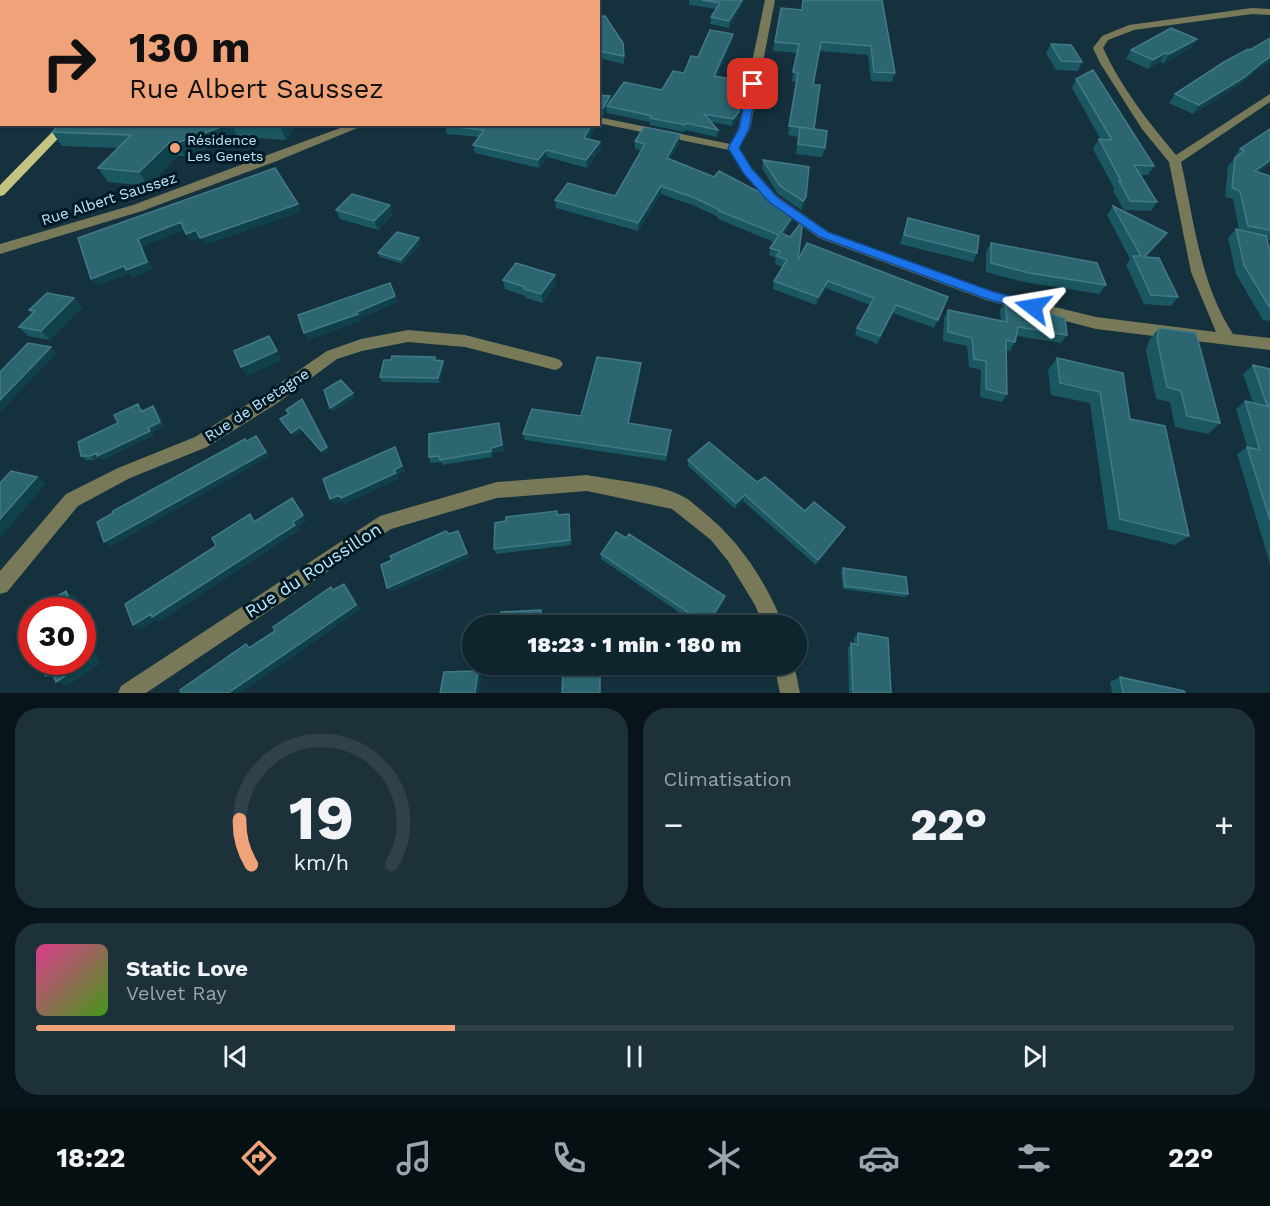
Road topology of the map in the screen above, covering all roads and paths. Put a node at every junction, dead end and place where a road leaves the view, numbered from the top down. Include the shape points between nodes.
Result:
1 (770, 0) edge
2 (1270, 12) edge
3 (1270, 97) edge
4 (600, 120) edge
5 (65, 126) edge
6 (357, 126) edge
7 (733, 148) junction
8 (1175, 161) junction
9 (0, 192) edge
10 (0, 249) edge
11 (1228, 338) junction
12 (1270, 344) edge
13 (555, 364) dead end
14 (0, 585) edge
15 (769, 615) edge
16 (786, 675) edge
17 (128, 693) edge
18 (790, 693) edge

1 - 7 street via 744,129
2 - 8 street via 1132,27 1105,38 1098,48 1148,129
3 - 8 street
4 - 7 street
5 - 9 main road
6 - 10 street, Rue Albert Saussez via 153,204
7 - 11 street via 773,199 824,234 991,296 1096,323
8 - 11 street via 1198,272
11 - 12 street
13 - 14 street, Rue de Bretagne via 465,341 408,336 332,355 201,442 124,473 72,500
15 - 17 street, Rue du Roussillon via 735,555 717,534 677,502 588,483 497,490 386,522
16 - 18 street

